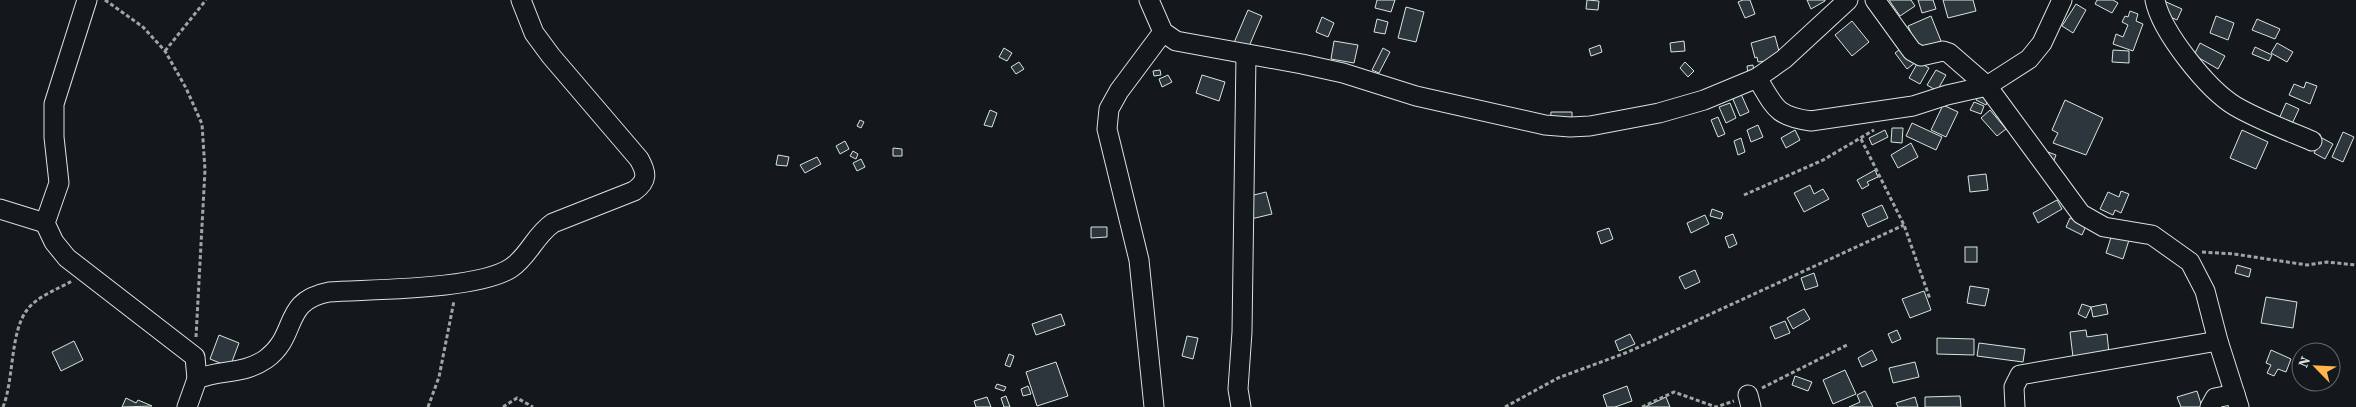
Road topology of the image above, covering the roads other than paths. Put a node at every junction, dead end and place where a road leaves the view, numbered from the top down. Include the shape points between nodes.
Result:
1 (87, 0) edge
2 (521, 0) edge
3 (1148, 0) edge
4 (1848, 0) edge
5 (1875, 0) edge
6 (2062, 0) edge
7 (2154, 0) edge
8 (1163, 32) junction
9 (1246, 55) junction
10 (1757, 78) junction
11 (1987, 86) junction
12 (2312, 141) dead end
13 (0, 209) edge
14 (45, 223) junction
15 (2218, 341) junction
16 (197, 378) junction
17 (2237, 401) edge
18 (187, 407) edge
19 (1154, 407) edge
20 (1241, 407) edge
21 (2015, 407) edge
22 (2210, 407) edge

1 - 14 street via 54,104 59,183
2 - 16 street via 534,34 639,159 646,171 645,179 634,191 553,223 541,231 523,257 510,268 489,276 456,284 313,295 302,302 277,350 266,358 241,371
3 - 8 street
4 - 10 street via 1784,59
5 - 11 street via 1912,51 1922,56 1943,51 1949,53
6 - 11 street via 2042,43 2029,59
7 - 12 street via 2161,20 2176,43 2208,82 2233,105
8 - 9 street via 1176,41
8 - 19 street via 1118,90 1106,130 1139,260
9 - 10 street via 1343,73 1416,96 1570,128 1658,113 1704,100
9 - 20 street via 1238,389
10 - 11 street via 1782,114 1812,121 1913,106
11 - 15 street via 2081,214 2104,227 2152,235 2190,262 2212,312
13 - 14 street
14 - 16 street via 67,258 195,358
15 - 17 street
15 - 21 street via 2020,375 2014,387
16 - 18 street
17 - 22 street via 2215,398

